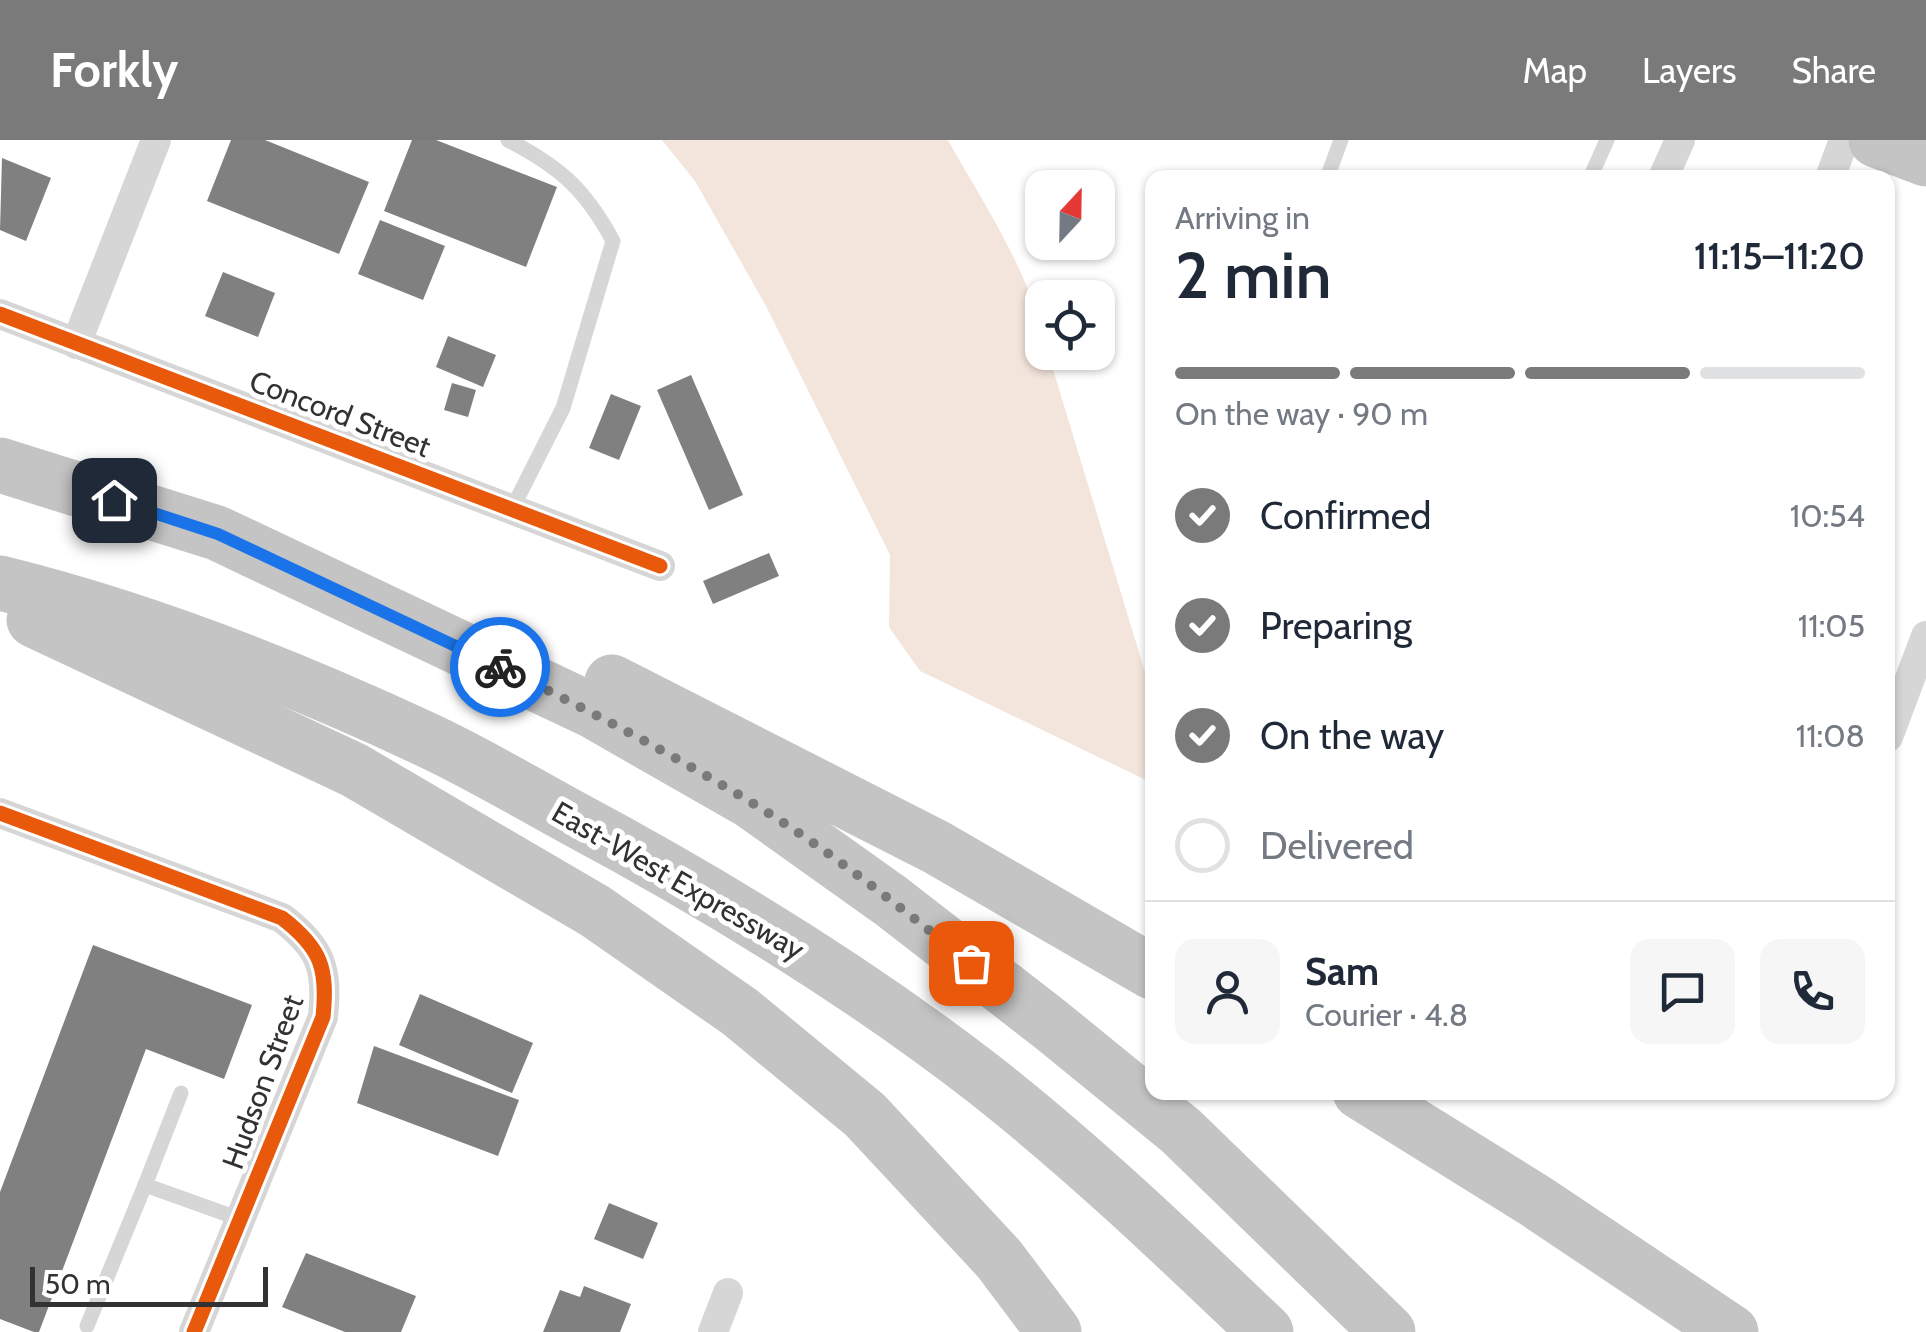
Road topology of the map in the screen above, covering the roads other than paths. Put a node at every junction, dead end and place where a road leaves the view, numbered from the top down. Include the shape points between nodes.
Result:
1 (156, 140) edge
2 (508, 140) edge
3 (1342, 140) edge
4 (1606, 140) edge
5 (1680, 140) edge
6 (1844, 140) edge
7 (1876, 140) edge
8 (1926, 159) edge
9 (1330, 170) edge
10 (1593, 170) edge
11 (1666, 170) edge
12 (1833, 170) edge
13 (0, 314) edge
14 (76, 344) junction
15 (0, 464) edge
16 (512, 509) junction
17 (218, 534) junction
18 (660, 566) dead end
19 (0, 583) edge
20 (0, 604) edge
21 (1926, 636) edge
22 (1895, 718) edge
23 (0, 812) edge
24 (1145, 968) edge
25 (180, 1093) dead end
26 (1373, 1100) edge
27 (145, 1185) junction
28 (240, 1219) junction
29 (728, 1293) dead end
30 (87, 1326) dead end
31 (194, 1332) edge
32 (713, 1332) edge
33 (1054, 1332) edge
34 (1266, 1332) edge
35 (1388, 1332) edge
36 (1731, 1332) edge

1 - 14 street
2 - 16 lane via 565,173 614,241 562,408
3 - 9 lane
4 - 10 lane
5 - 11 street
6 - 12 street
7 - 8 highway
13 - 14 street, Concord Street
14 - 16 street, Concord Street
15 - 17 highway
16 - 18 street, Concord Street
17 - 24 highway via 498,624 936,847
17 - 35 highway via 593,711 752,802 891,901 1181,1132
19 - 34 highway, East-West Expressway via 74,601 238,659 410,732 654,862 833,972 983,1079 1122,1195
20 - 33 highway via 354,770 595,910 740,1012 865,1116 999,1259
21 - 22 street
23 - 28 street, Hudson Street via 282,918 306,937 321,961 323,1017
25 - 27 lane
26 - 36 highway
27 - 28 lane
27 - 30 lane
28 - 31 street, Hudson Street
29 - 32 street

